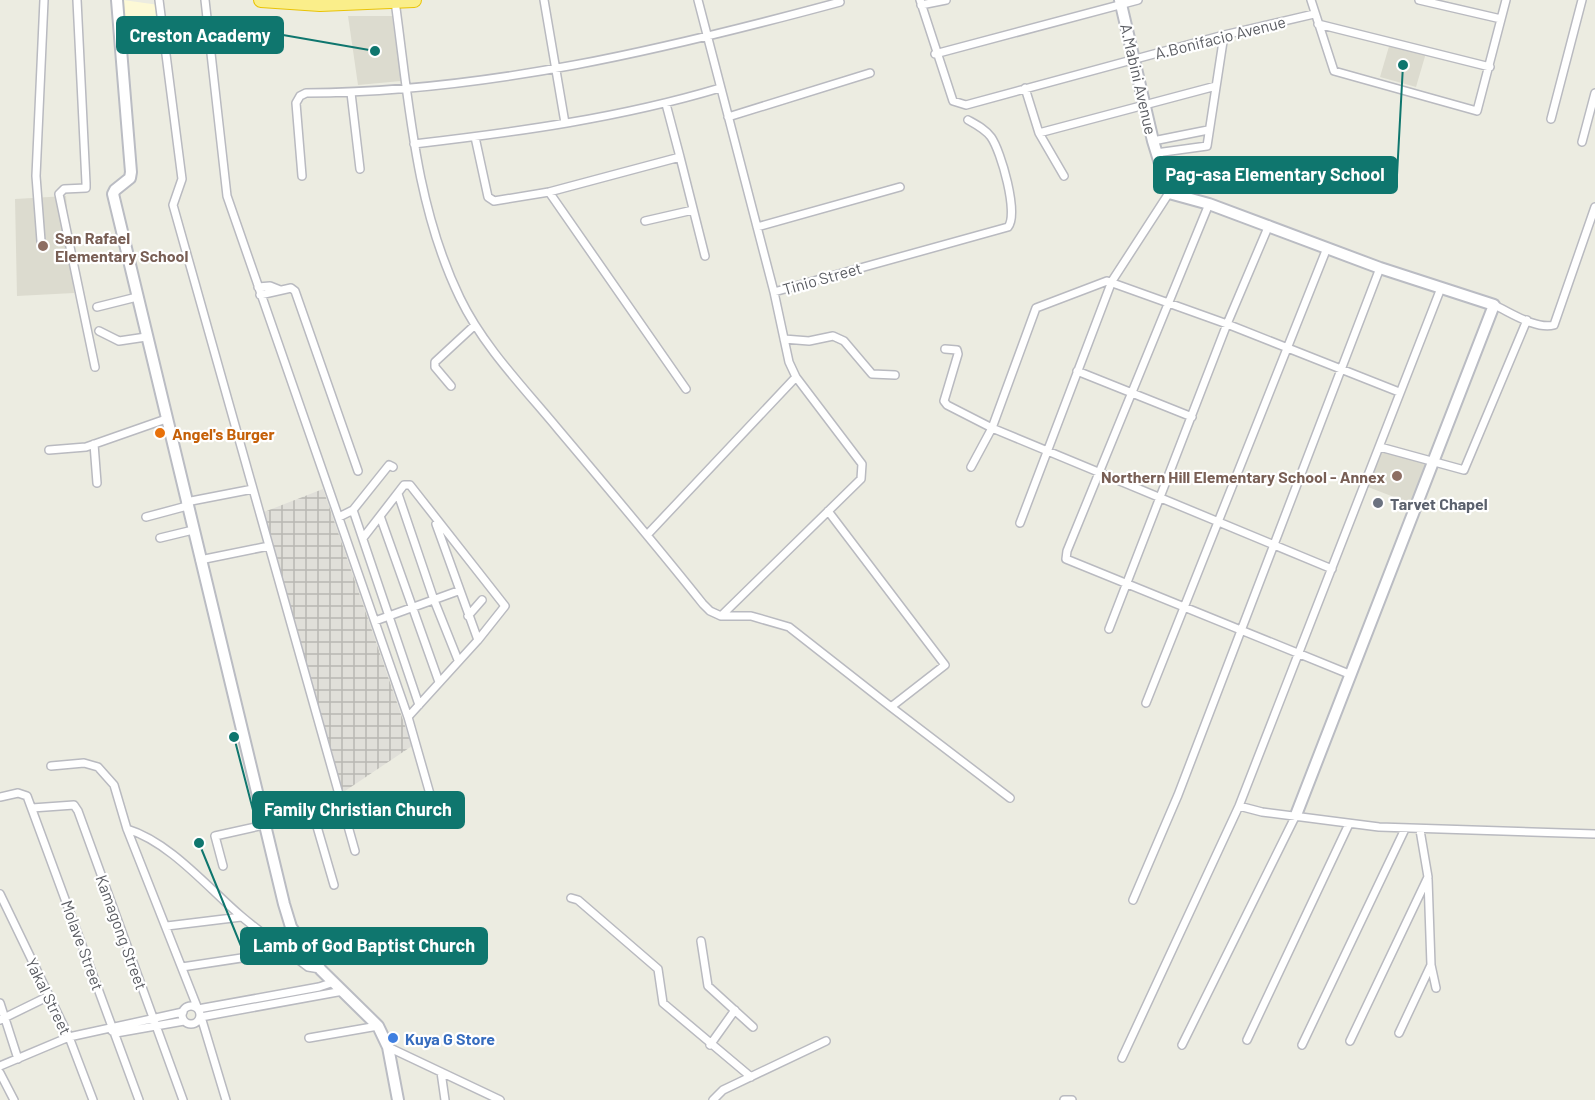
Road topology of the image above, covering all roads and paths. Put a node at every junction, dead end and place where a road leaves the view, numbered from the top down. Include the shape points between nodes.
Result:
1 (44, 0) edge
2 (77, 0) edge
3 (117, 0) edge
4 (159, 0) edge
5 (205, 0) edge
6 (261, 0) edge
7 (414, 0) edge
8 (544, 0) edge
9 (698, 0) edge
10 (946, 0) edge
11 (1138, 0) edge
12 (1311, 0) edge
13 (1419, 0) edge
14 (1506, 0) edge
15 (1582, 0) edge
16 (395, 1) edge
17 (840, 2) dead end
18 (1121, 2) edge
19 (920, 3) edge
20 (1314, 14) junction
21 (1501, 19) junction
22 (1318, 24) junction
23 (1224, 35) junction
24 (706, 38) junction
25 (935, 54) junction
26 (1135, 59) junction
27 (1490, 67) junction
28 (554, 68) junction
29 (870, 73) dead end
30 (1216, 87) junction
31 (407, 88) junction
32 (720, 88) junction
33 (1025, 88) junction
34 (351, 93) junction
35 (1595, 93) edge
36 (666, 104) junction
37 (1144, 105) junction
38 (728, 117) junction
39 (1551, 119) dead end
40 (968, 120) dead end
41 (565, 123) junction
42 (1208, 130) junction
43 (1039, 133) junction
44 (475, 137) junction
45 (1153, 141) junction
46 (1582, 142) dead end
47 (414, 144) junction
48 (1156, 153) junction
49 (680, 158) junction
50 (360, 170) dead end
51 (302, 176) dead end
52 (1064, 176) dead end
53 (900, 187) dead end
54 (549, 192) junction
55 (1168, 193) junction
56 (1209, 204) junction
57 (1595, 207) edge
58 (693, 210) junction
59 (645, 221) dead end
60 (1269, 225) junction
61 (757, 227) junction
62 (1591, 237) edge
63 (42, 241) dead end
64 (1327, 249) junction
65 (705, 256) dead end
66 (1380, 268) junction
67 (1112, 281) junction
68 (1441, 288) junction
69 (259, 291) junction
70 (774, 292) junction
71 (137, 297) junction
72 (1168, 302) junction
73 (1494, 305) junction
74 (97, 307) dead end
75 (1527, 320) junction
76 (1227, 324) junction
77 (475, 325) junction
78 (99, 331) dead end
79 (146, 337) junction
80 (784, 339) junction
81 (1288, 348) junction
82 (945, 349) dead end
83 (95, 367) dead end
84 (1077, 370) junction
85 (1341, 371) junction
86 (895, 375) dead end
87 (796, 377) junction
88 (451, 386) dead end
89 (686, 389) dead end
90 (1133, 392) junction
91 (1399, 392) junction
92 (1192, 417) junction
93 (166, 419) junction
94 (992, 428) junction
95 (94, 444) junction
96 (1380, 447) junction
97 (49, 450) dead end
98 (1048, 450) junction
99 (1432, 463) junction
100 (393, 467) dead end
101 (971, 467) dead end
102 (358, 471) dead end
103 (1100, 473) junction
104 (97, 483) dead end
105 (253, 489) junction
106 (398, 494) junction
107 (1160, 498) junction
108 (186, 504) junction
109 (354, 510) junction
110 (828, 511) junction
111 (380, 516) junction
112 (146, 517) dead end
113 (339, 517) junction
114 (434, 518) junction
115 (1020, 523) dead end
116 (1220, 524) junction
117 (193, 530) junction
118 (647, 535) junction
119 (160, 538) dead end
120 (363, 538) junction
121 (269, 546) junction
122 (1274, 546) junction
123 (200, 560) junction
124 (1332, 569) junction
125 (1126, 584) junction
126 (458, 591) junction
127 (434, 600) junction
128 (482, 600) dead end
129 (412, 607) junction
130 (1185, 608) junction
131 (468, 615) junction
132 (389, 616) junction
133 (721, 616) junction
134 (375, 621) junction
135 (1109, 629) dead end
136 (1240, 632) junction
137 (478, 640) junction
138 (1300, 654) junction
139 (458, 660) junction
140 (1349, 674) junction
141 (439, 682) junction
142 (1146, 703) dead end
143 (419, 705) junction
144 (891, 707) junction
145 (408, 717) junction
146 (51, 766) dead end
147 (430, 794) dead end
148 (0, 797) edge
149 (1010, 798) dead end
150 (1239, 806) junction
151 (32, 808) junction
152 (1296, 815) junction
153 (263, 820) junction
154 (1349, 824) junction
155 (128, 829) junction
156 (1405, 829) junction
157 (1420, 830) junction
158 (1595, 834) edge
159 (355, 852) dead end
160 (223, 866) dead end
161 (1428, 877) junction
162 (334, 885) dead end
163 (0, 894) edge
164 (571, 898) dead end
165 (1133, 900) dead end
166 (241, 917) junction
167 (167, 926) junction
168 (701, 941) dead end
169 (303, 944) junction
170 (288, 951) junction
171 (1431, 965) junction
172 (182, 968) junction
173 (321, 970) junction
174 (334, 982) junction
175 (1436, 988) dead end
176 (343, 991) junction
177 (49, 996) junction
178 (0, 1003) edge
179 (198, 1009) junction
180 (735, 1010) junction
181 (183, 1012) junction
182 (201, 1017) junction
183 (3, 1019) edge
184 (184, 1021) junction
185 (154, 1022) junction
186 (378, 1026) junction
187 (753, 1026) dead end
188 (112, 1029) junction
189 (1399, 1033) dead end
190 (69, 1037) junction
191 (309, 1038) dead end
192 (1247, 1040) dead end
193 (826, 1041) dead end
194 (1350, 1041) dead end
195 (710, 1045) junction
196 (1302, 1045) dead end
197 (1182, 1046) dead end
198 (388, 1047) junction
199 (1122, 1058) dead end
200 (18, 1059) junction
201 (0, 1066) edge
202 (441, 1072) junction
203 (0, 1073) edge
204 (751, 1077) junction
205 (14, 1100) edge
206 (93, 1100) edge
207 (139, 1100) edge
208 (183, 1100) edge
209 (226, 1100) edge
210 (398, 1100) edge
211 (445, 1100) edge
212 (500, 1100) edge
213 (713, 1100) edge
214 (1064, 1100) edge
215 (1072, 1100) edge

1 - 63 street via 36,176
2 - 83 street via 86,188 64,189 59,194
3 - 71 street via 131,172 114,194
4 - 105 street via 182,179 173,205
5 - 69 street via 226,190
6 - 16 highway via 320,4
7 - 16 highway
8 - 28 street
9 - 24 street, Tinio Street
10 - 19 street
11 - 18 street
12 - 20 street
13 - 21 street
14 - 21 street
15 - 39 street
16 - 31 street
17 - 24 street
18 - 25 street
18 - 26 street, A.Mabini Avenue
19 - 25 street
20 - 22 street
20 - 23 street, A.Bonifacio Avenue
21 - 27 street
22 - 27 street
22 - 27 street via 1334,71 1477,111
23 - 26 street, A.Bonifacio Avenue
23 - 30 street
24 - 28 street
24 - 32 street, Tinio Street
25 - 33 street, A.Bonifacio Avenue via 953,100 966,105
26 - 33 street, A.Bonifacio Avenue
26 - 37 street, A.Mabini Avenue
28 - 31 street
28 - 41 street
29 - 38 street
30 - 37 street
30 - 42 street
31 - 34 street
31 - 47 street
32 - 36 street
32 - 38 street, Tinio Street
33 - 43 street
34 - 50 street
34 - 51 street via 300,96 296,112
35 - 46 street
36 - 41 street
36 - 49 street
37 - 43 street
37 - 45 street, A.Mabini Avenue
38 - 61 street, Tinio Street
40 - 70 street, Tinio Street via 985,130 999,151 1013,217 1008,227
41 - 44 street
42 - 45 street
42 - 48 street via 1204,147
43 - 52 street
44 - 47 street
44 - 54 street via 488,197 494,201
45 - 48 street, A.Mabini Avenue
47 - 77 street via 435,233
48 - 55 street, A.Mabini Avenue
49 - 54 street
49 - 58 street
53 - 61 street
54 - 89 street
55 - 56 street
55 - 67 street
56 - 60 street
56 - 72 street
57 - 62 street
58 - 59 street
58 - 65 street
60 - 64 street
60 - 76 street
61 - 70 street, Tinio Street
62 - 75 street via 1554,326
64 - 66 street
64 - 81 street
66 - 68 street
66 - 85 street
67 - 72 street
67 - 84 street
67 - 94 street via 1036,308
68 - 73 street
68 - 91 street
69 - 102 street via 270,286 280,290 291,288 298,296
69 - 113 street
70 - 80 street
71 - 74 street
71 - 79 street
72 - 76 street
72 - 90 street
73 - 75 street
73 - 99 street
75 - 99 street via 1464,470
76 - 81 street
76 - 92 street
77 - 88 street via 435,362
77 - 118 street
78 - 79 street via 118,341
79 - 93 street
80 - 86 street via 809,341 833,336 844,340 872,374
80 - 87 street
81 - 85 street
81 - 116 street
82 - 94 street via 957,350 958,354 945,403
84 - 90 street
84 - 98 street
85 - 91 street
85 - 122 street
87 - 110 street via 862,464 864,472
87 - 118 street
90 - 92 street
90 - 103 street
91 - 96 street
92 - 107 street
93 - 95 street
93 - 108 street
94 - 98 street
94 - 101 street
95 - 97 street
95 - 104 street
96 - 99 street
96 - 124 street
98 - 103 street
98 - 115 street
99 - 140 street
100 - 109 street via 389,465
103 - 107 street
103 - 125 street via 1066,559
105 - 108 street
105 - 121 street
106 - 111 street
106 - 114 street via 404,485 410,485
106 - 127 street
107 - 116 street
107 - 125 street
108 - 112 street
108 - 117 street
109 - 113 street
109 - 120 street
110 - 133 street
110 - 144 street via 945,665
111 - 120 street
111 - 129 street
113 - 134 street
114 - 126 street
114 - 137 street via 505,606
116 - 122 street
116 - 130 street
117 - 119 street
117 - 123 street
118 - 133 street via 710,611
120 - 132 street
121 - 123 street
121 - 159 street
122 - 124 street
122 - 136 street
123 - 153 street
124 - 138 street
125 - 130 street
125 - 135 street
126 - 127 street
126 - 131 street
127 - 129 street
127 - 139 street
128 - 131 street
129 - 132 street
129 - 141 street
130 - 136 street
130 - 142 street
131 - 137 street
132 - 134 street
132 - 143 street
133 - 144 street via 751,616 789,627
134 - 145 street
136 - 138 street
136 - 165 street
137 - 139 street
138 - 140 street
138 - 150 street
139 - 141 street
140 - 152 street
141 - 143 street
143 - 145 street
144 - 149 street
145 - 147 street
146 - 155 street via 84,763 98,767 114,785
148 - 151 street, Molave Street via 23,794
150 - 152 street
150 - 199 street
151 - 185 street, Kamagong Street via 67,804 78,811
151 - 188 street, Molave Street
152 - 154 street
152 - 197 street
153 - 160 street via 215,836
153 - 162 street via 311,806
153 - 169 street via 291,927
154 - 156 street
154 - 192 street
155 - 166 street via 141,833 194,873
155 - 167 street
156 - 157 street
156 - 196 street
157 - 158 street
157 - 161 street
161 - 171 street
161 - 194 street
163 - 177 street, Yakal Street
164 - 195 street via 579,900 658,969 663,1003
166 - 167 street
166 - 170 street
167 - 172 street
168 - 180 street via 708,986
169 - 170 street
169 - 173 street
170 - 172 street
170 - 173 street via 308,967
171 - 175 street
171 - 189 street
172 - 179 street
173 - 174 street
174 - 176 street
174 - 179 street
176 - 182 street
176 - 186 street
177 - 183 street
177 - 190 street, Yakal Street
178 - 183 street
179 - 181 street via 190,1006
179 - 182 street
180 - 187 street
180 - 195 street
181 - 184 street
181 - 185 street
182 - 184 street via 192,1025
182 - 209 street
183 - 200 street
184 - 185 street
185 - 188 street
185 - 208 street, Kamagong Street
186 - 191 street
186 - 198 street
188 - 190 street
188 - 207 street, Molave Street
190 - 200 street
190 - 206 street, Yakal Street
193 - 204 street
195 - 204 street
198 - 202 street
198 - 210 street
200 - 201 street
202 - 211 street
202 - 212 street
203 - 205 street
204 - 213 street via 723,1090
214 - 215 street

